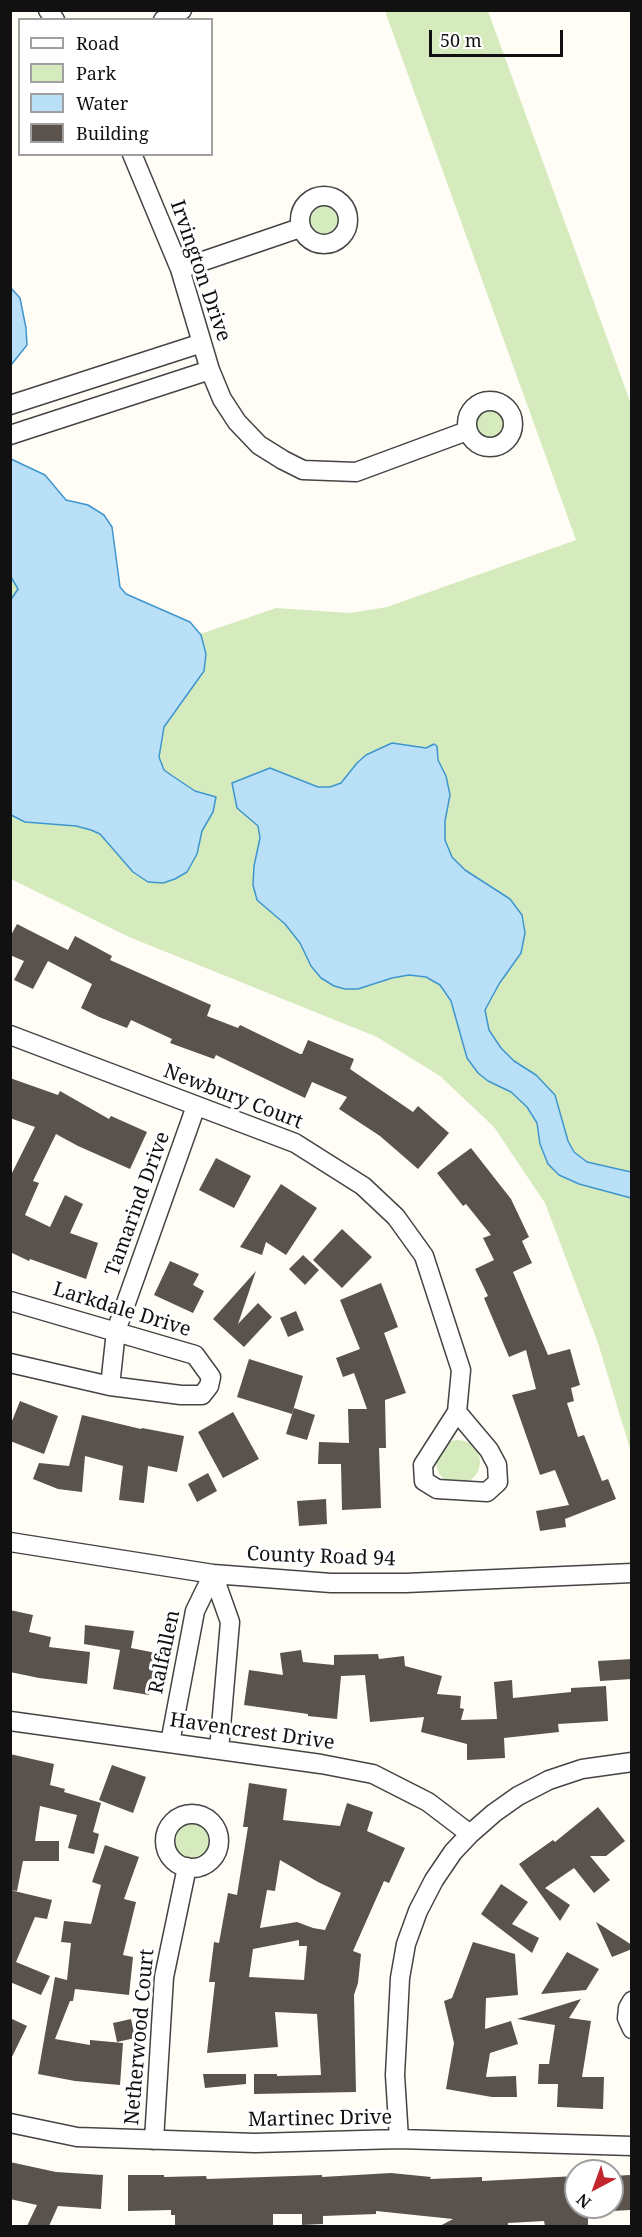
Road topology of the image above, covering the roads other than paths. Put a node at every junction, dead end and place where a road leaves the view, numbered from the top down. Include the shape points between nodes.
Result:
1 (182, 10) edge
2 (167, 18) edge
3 (133, 156) edge
4 (300, 228) dead end
5 (180, 269) junction
6 (202, 343) junction
7 (210, 370) junction
8 (10, 405) edge
9 (467, 431) dead end
10 (10, 435) edge
11 (10, 1035) edge
12 (196, 1106) junction
13 (10, 1301) edge
14 (116, 1331) junction
15 (10, 1363) edge
16 (110, 1386) junction
17 (457, 1412) junction
18 (10, 1542) edge
19 (632, 1573) edge
20 (213, 1574) junction
21 (10, 1721) edge
22 (170, 1743) junction
23 (219, 1750) junction
24 (632, 1762) edge
25 (470, 1834) junction
26 (187, 1867) dead end
27 (632, 2001) edge
28 (632, 2029) edge
29 (10, 2123) edge
30 (399, 2139) junction
31 (154, 2140) junction
32 (632, 2146) edge

1 - 2 street
3 - 5 street, Irvington Drive
4 - 5 street
5 - 6 street, Irvington Drive
6 - 7 street, Irvington Drive
6 - 8 street
7 - 9 street, Irvington Drive via 237,422 259,445 303,470 356,472
7 - 10 street
11 - 12 street, Newbury Court
12 - 14 street, Tamarind Drive
12 - 17 street, Newbury Court via 295,1143 363,1186 396,1217 424,1256 461,1370
13 - 14 street, Larkdale Drive
14 - 16 street, Tamarind Drive
14 - 16 street, Larkdale Drive via 195,1355 211,1377 202,1395
15 - 16 street, Larkdale Drive
17 - 17 street, Newbury Court via 423,1465 424,1481 437,1489 487,1492 498,1482 497,1464
18 - 20 street, County Road 94
19 - 20 street, County Road 94 via 406,1583 341,1583
20 - 22 street, Ralfallen via 195,1611
20 - 23 street via 230,1622
21 - 22 street, Havencrest Drive
22 - 23 street, Havencrest Drive
23 - 25 street, Havencrest Drive via 374,1774 428,1802
24 - 25 street via 582,1769 549,1780 518,1796
25 - 30 street via 434,1880 406,1944 400,1978 395,2076
26 - 31 street, Netherwood Court via 164,1977
27 - 28 street via 627,2018
29 - 31 street, Martinec Drive via 77,2137
30 - 31 street, Martinec Drive via 255,2144
30 - 32 street, Martinec Drive

